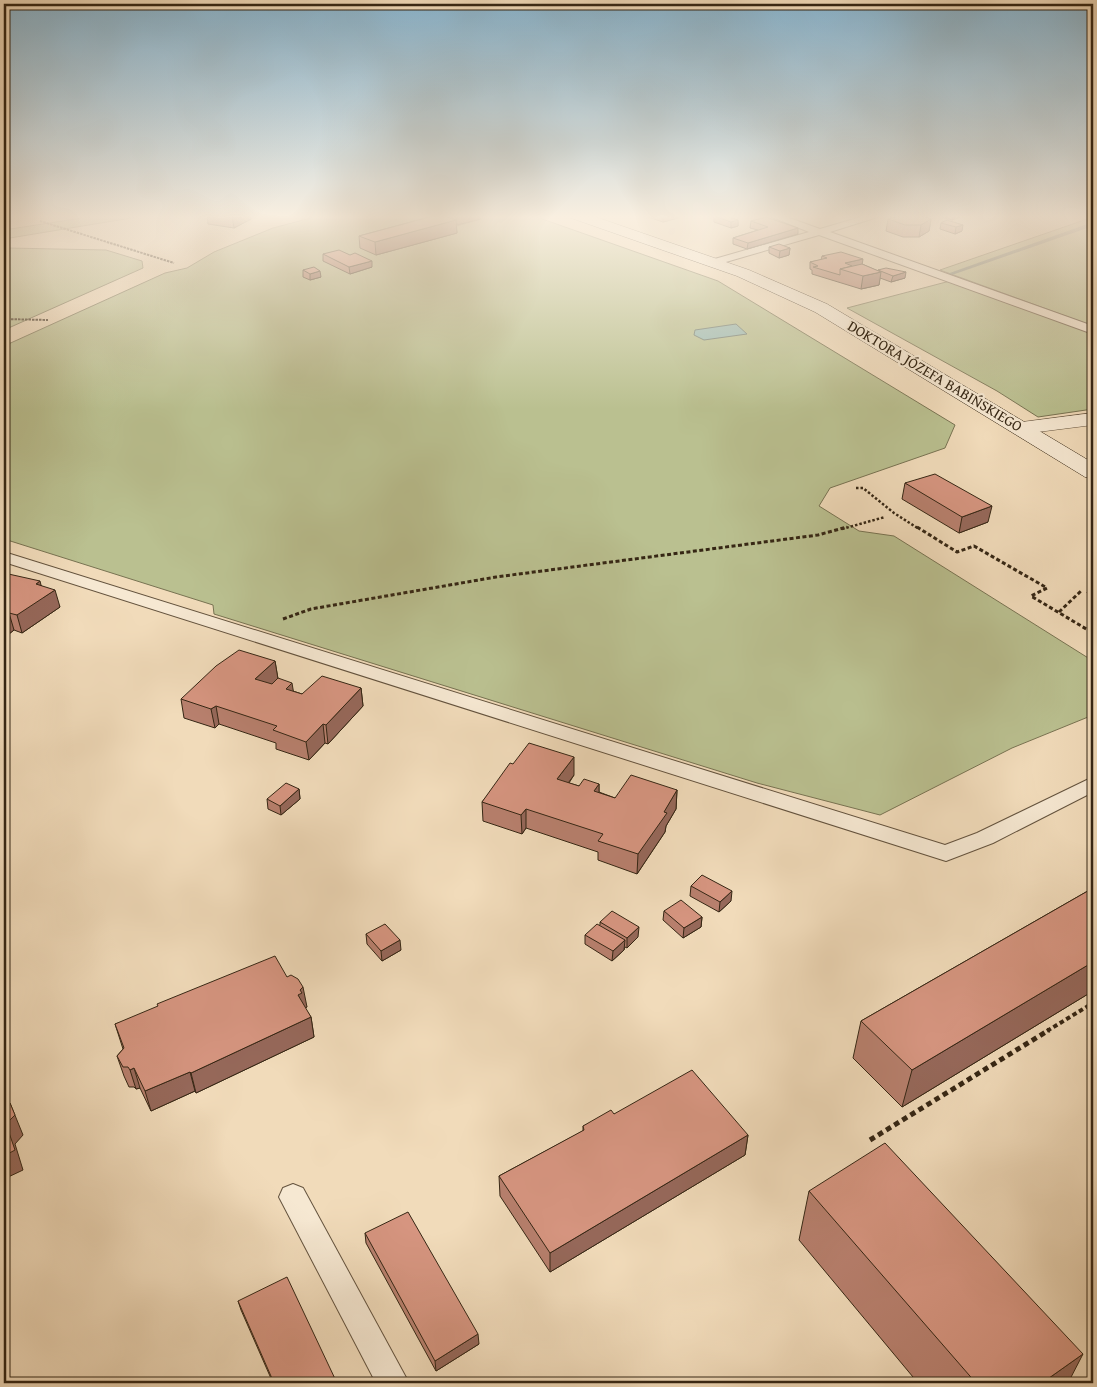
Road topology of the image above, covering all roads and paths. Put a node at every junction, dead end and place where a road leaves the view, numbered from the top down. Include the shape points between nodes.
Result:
1 (759, 280) edge
2 (953, 280) edge
3 (4, 319) edge
4 (48, 320) dead end
5 (1093, 330) edge
6 (1093, 419) edge
7 (1022, 428) junction
8 (1093, 472) edge
9 (856, 488) dead end
10 (885, 517) dead end
11 (4, 557) edge
12 (1081, 591) dead end
13 (1059, 612) junction
14 (243, 632) junction
15 (1093, 633) edge
16 (1093, 784) edge
17 (1093, 1003) edge
18 (870, 1140) dead end
19 (293, 1197) dead end
20 (393, 1383) edge

1 - 7 street, DOKTORA JÓZEFA BABIŃSKIEGO via 821,308
2 - 5 lane
3 - 4 path
6 - 7 street
7 - 8 street, DOKTORA JÓZEFA BABIŃSKIEGO
9 - 13 path via 863,488 894,513 957,552 974,546 1047,588 1031,596
10 - 14 path via 818,535 496,576 382,596 311,609
11 - 14 lane
12 - 13 path
13 - 15 path
14 - 16 lane via 946,854
17 - 18 path
19 - 20 lane

